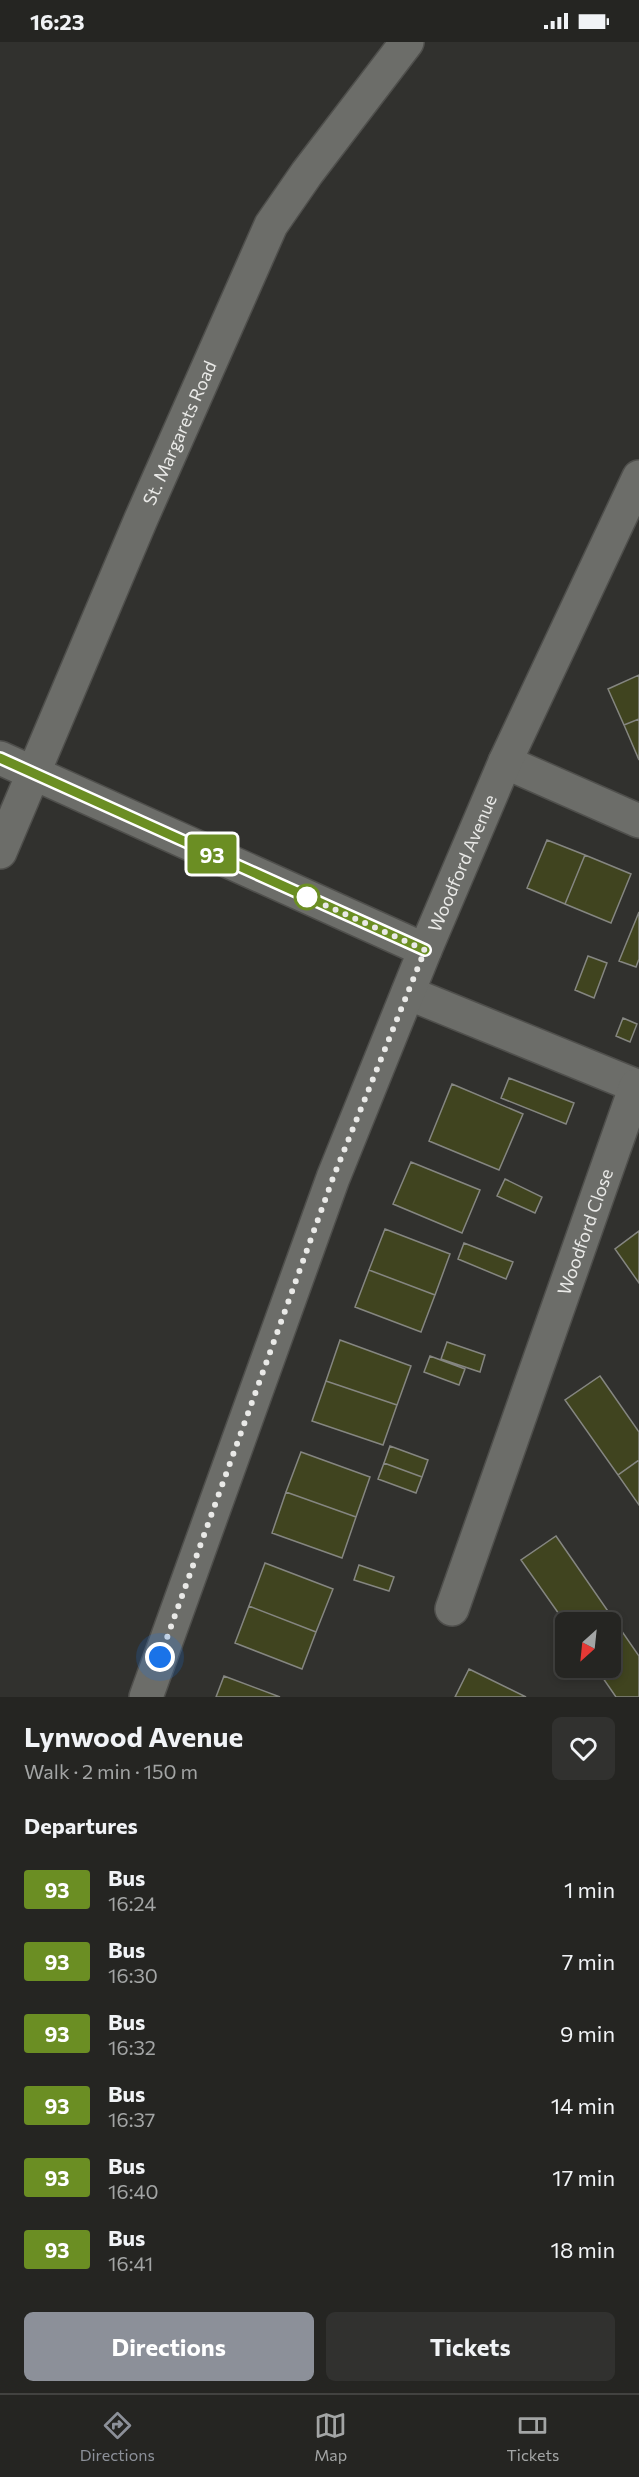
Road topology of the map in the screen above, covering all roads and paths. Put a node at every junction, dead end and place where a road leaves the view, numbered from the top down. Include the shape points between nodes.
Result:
1 (407, 42) edge
2 (639, 477) edge
3 (0, 758) edge
4 (505, 762) junction
5 (32, 773) junction
6 (639, 821) edge
7 (0, 852) edge
8 (425, 950) junction
9 (408, 993) junction
10 (638, 1086) edge
11 (452, 1609) dead end
12 (146, 1697) edge

1 - 5 street, St. Margarets Road via 271,225
2 - 4 street, Woodford Avenue
3 - 5 street
4 - 6 street
4 - 8 street, Woodford Avenue
5 - 7 street, St. Margarets Road
5 - 8 street
8 - 9 street, Woodford Avenue
9 - 10 street, Woodford Close
9 - 12 street, Woodford Avenue via 333,1178
10 - 11 street, Woodford Close

